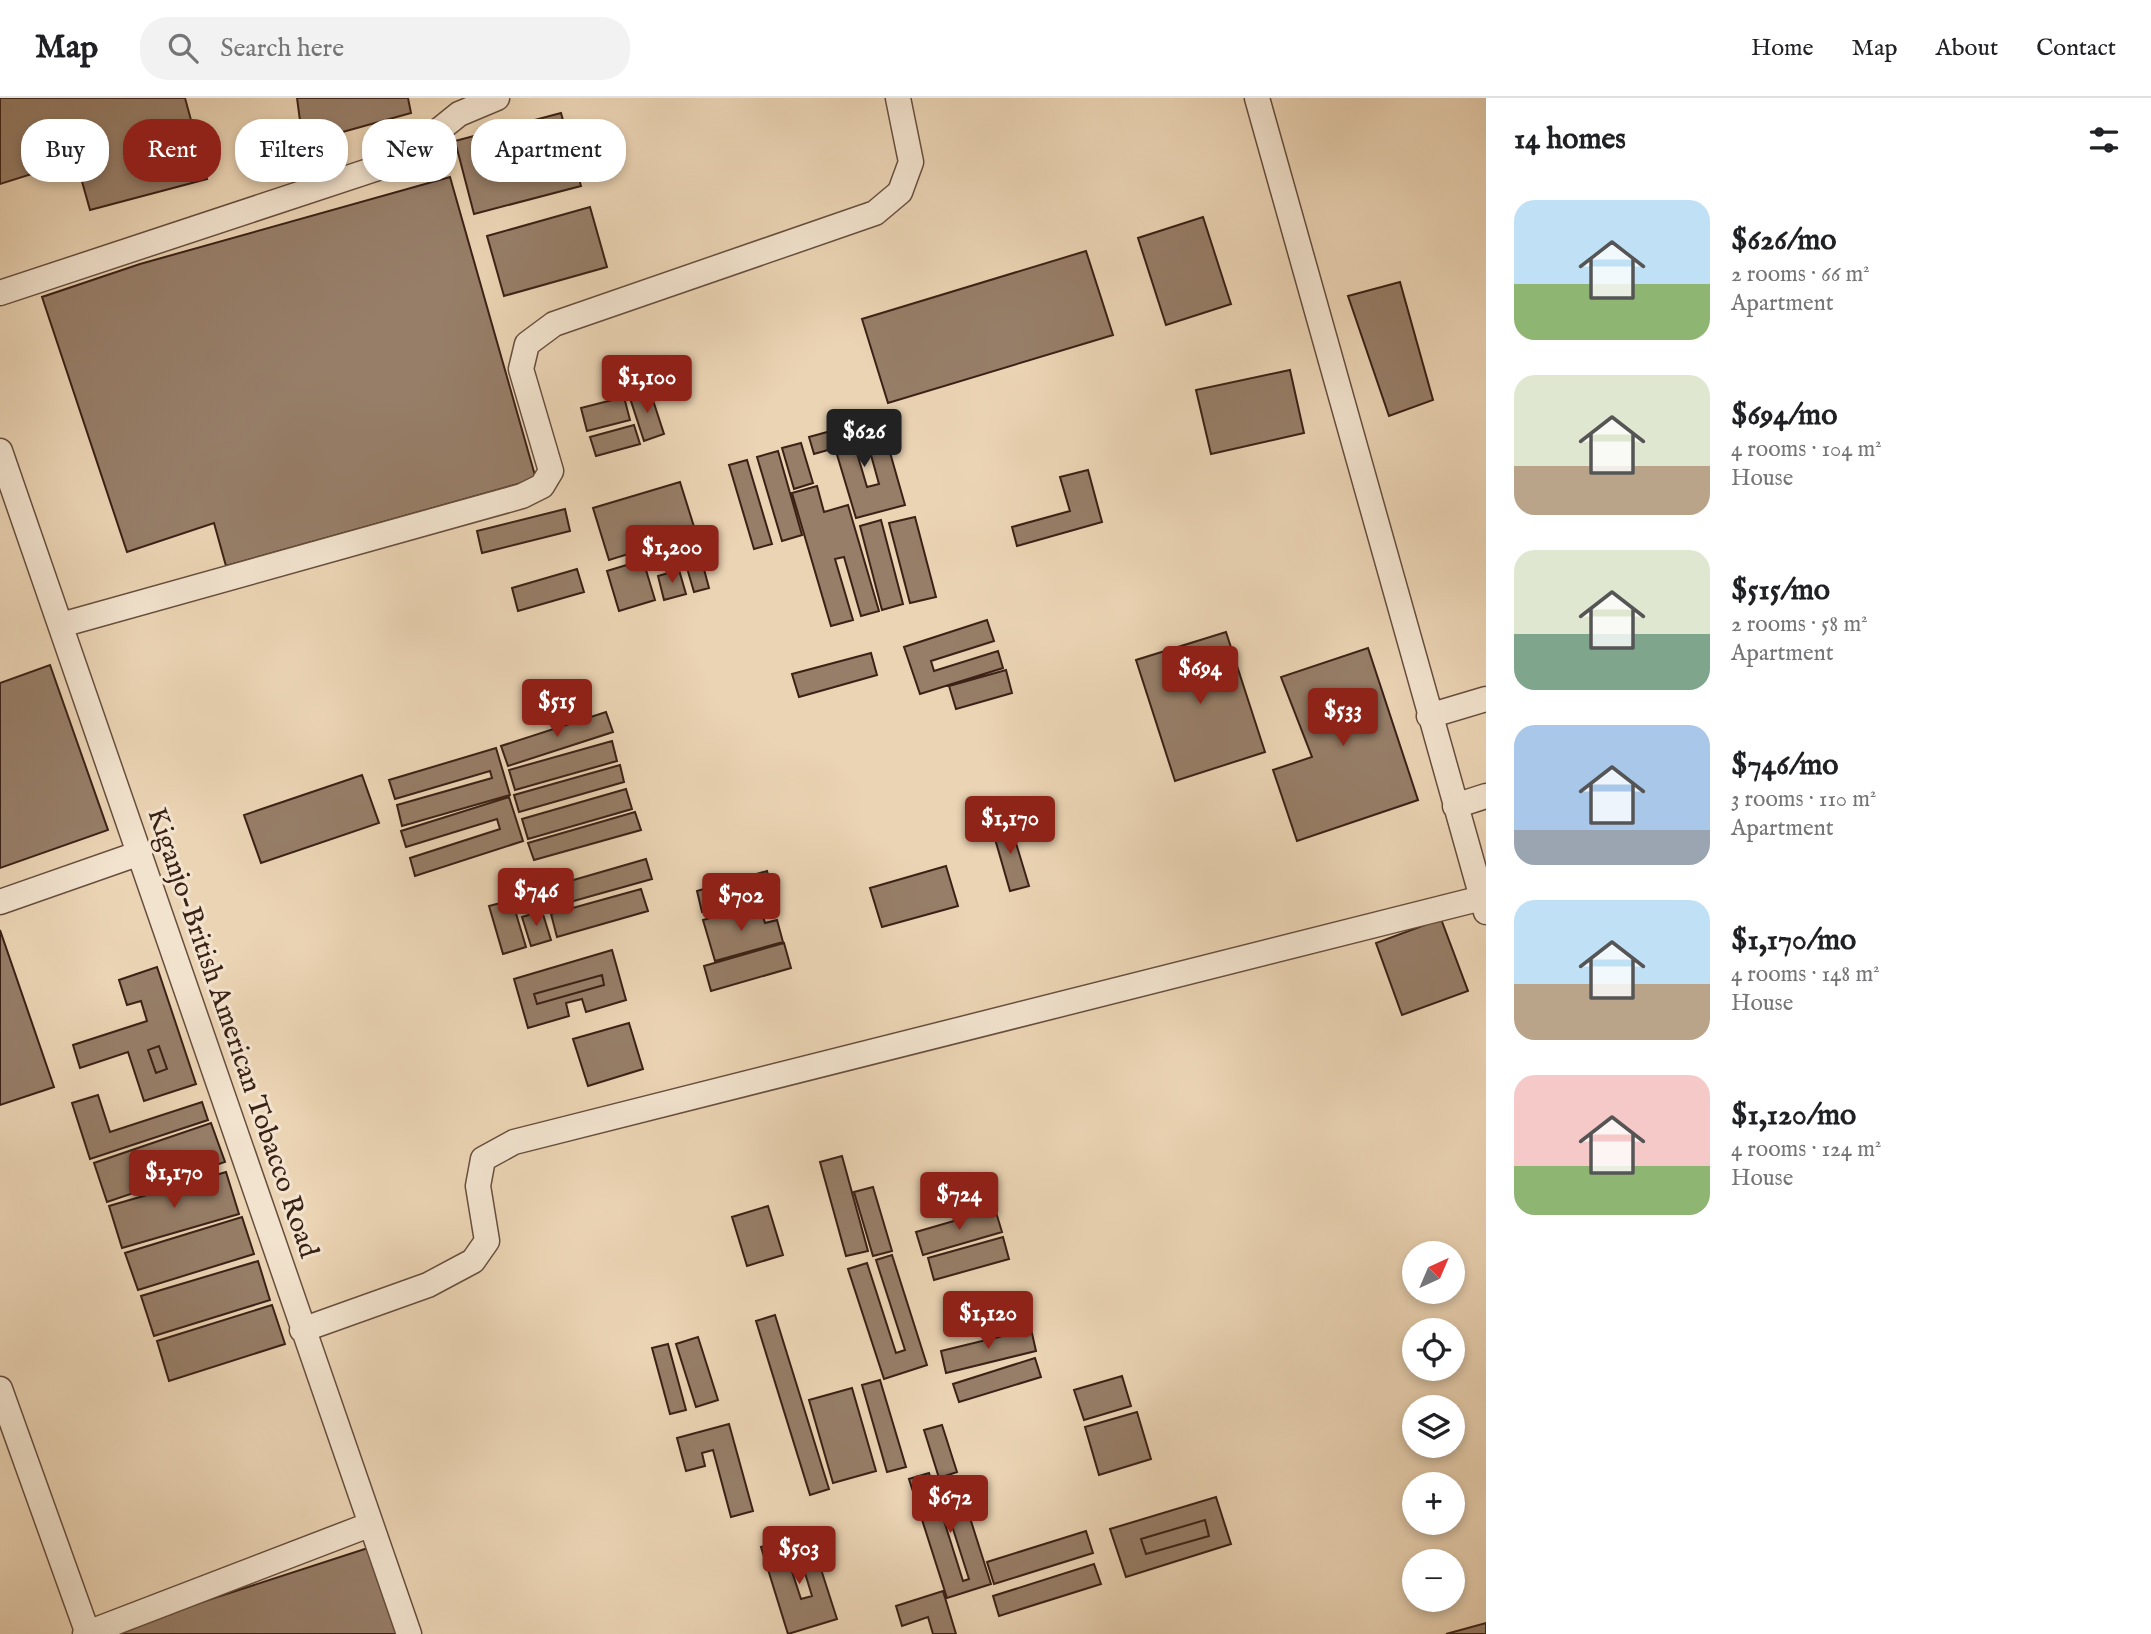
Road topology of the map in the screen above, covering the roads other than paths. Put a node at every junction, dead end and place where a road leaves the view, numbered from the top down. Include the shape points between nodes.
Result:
1 (497, 98) edge
2 (898, 98) edge
3 (1257, 98) edge
4 (0, 293) edge
5 (0, 451) edge
6 (61, 625) junction
7 (1486, 699) edge
8 (1429, 716) junction
9 (1486, 796) edge
10 (1455, 806) junction
11 (140, 853) junction
12 (0, 902) edge
13 (1484, 905) edge
14 (302, 1330) junction
15 (0, 1389) edge
16 (369, 1525) junction
17 (87, 1634) edge
18 (409, 1634) edge

1 - 4 street via 459,114 401,160
2 - 6 street via 911,162 900,192 874,213 554,324 527,344 521,369 551,471 542,486 522,496
3 - 8 street
5 - 6 street, Kiganjo-British American Tobacco Road
6 - 11 street, Kiganjo-British American Tobacco Road
7 - 8 street
8 - 10 street
9 - 10 street
10 - 13 street
11 - 12 street
11 - 14 street, Kiganjo-British American Tobacco Road
13 - 14 street via 514,1142 483,1159 478,1186 487,1241 473,1261 428,1286
14 - 16 street, Kiganjo-British American Tobacco Road
15 - 17 street
16 - 17 street
16 - 18 street, Kiganjo-British American Tobacco Road

